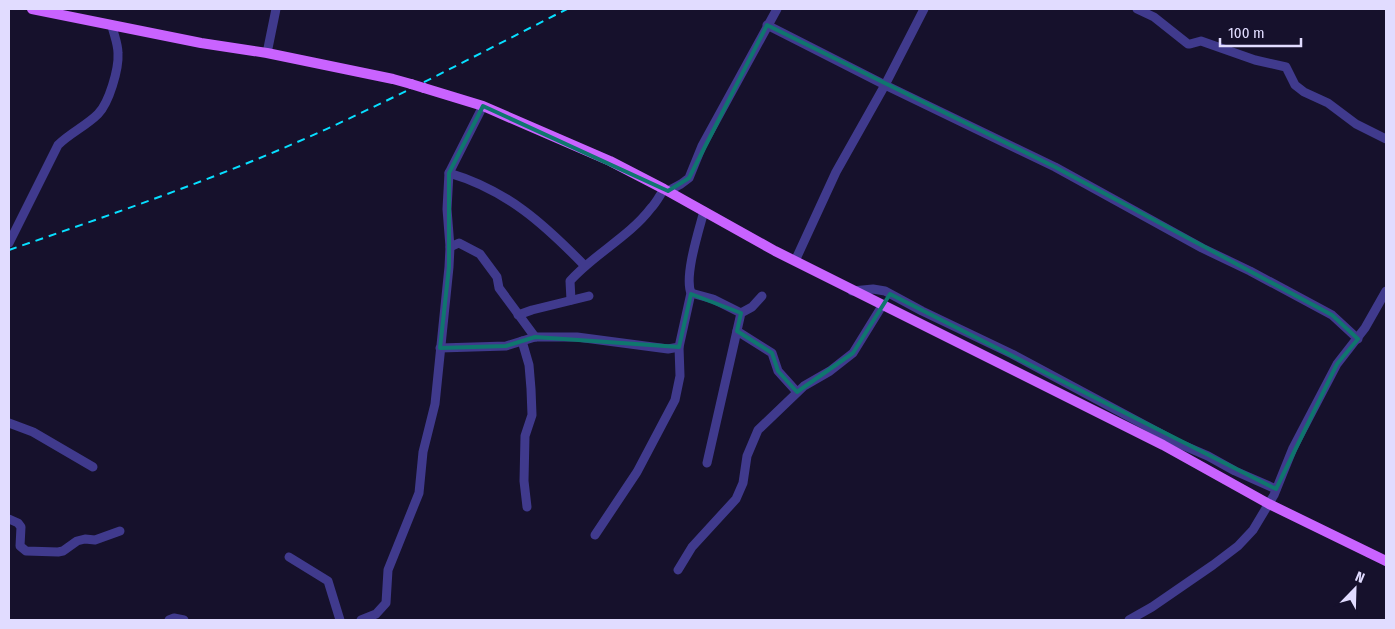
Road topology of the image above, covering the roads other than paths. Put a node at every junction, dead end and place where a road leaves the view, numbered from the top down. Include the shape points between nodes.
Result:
1 (32, 9) edge
2 (276, 9) edge
3 (776, 9) edge
4 (924, 9) edge
5 (1137, 9) edge
6 (768, 25) junction
7 (112, 26) junction
8 (267, 53) junction
9 (885, 86) junction
10 (483, 106) junction
11 (1386, 139) edge
12 (449, 173) junction
13 (666, 190) junction
14 (704, 211) junction
15 (10, 239) edge
16 (450, 247) junction
17 (796, 261) junction
18 (585, 266) junction
19 (852, 291) junction
20 (1386, 291) edge
21 (691, 293) junction
22 (589, 296) dead end
23 (762, 296) dead end
24 (572, 300) junction
25 (882, 306) junction
26 (741, 313) junction
27 (518, 315) junction
28 (737, 331) junction
29 (535, 336) junction
30 (1358, 339) junction
31 (522, 341) junction
32 (679, 347) junction
33 (440, 348) junction
34 (797, 392) junction
35 (9, 423) edge
36 (707, 463) dead end
37 (93, 467) dead end
38 (1276, 489) junction
39 (1269, 504) junction
40 (527, 508) dead end
41 (9, 519) edge
42 (120, 531) dead end
43 (595, 535) dead end
44 (289, 557) dead end
45 (1386, 561) edge
46 (678, 570) dead end
47 (169, 620) edge
48 (184, 620) edge
49 (340, 620) edge
50 (361, 620) edge
51 (1129, 620) edge

1 - 7 main road
2 - 8 street
3 - 6 street
4 - 9 street
5 - 11 street via 1154,17 1190,44 1201,41 1255,60 1286,66 1296,85 1304,92
6 - 9 street
6 - 13 street via 702,146 689,178
7 - 8 main road
7 - 15 street via 118,52 108,100 98,114 58,145
8 - 10 main road, bridge via 393,78
9 - 17 street via 836,172
9 - 30 street via 1056,167 1202,248 1266,279 1332,315
10 - 12 street
10 - 13 main road via 610,161
12 - 16 street via 446,209
12 - 18 street via 490,188 515,204 542,223
13 - 14 main road
13 - 18 street via 634,226
14 - 17 main road
14 - 21 street via 689,277
16 - 27 street via 459,243 480,254
16 - 33 street
17 - 19 main road
18 - 24 street via 570,281
19 - 25 main road
19 - 38 street via 886,291 1180,444
20 - 30 street
21 - 26 street via 713,299
21 - 32 street
22 - 24 street
23 - 26 street
24 - 27 street
25 - 34 street via 853,353
25 - 39 main road via 1163,445
26 - 28 street
27 - 29 street
28 - 34 street via 772,353 778,371
28 - 36 street
29 - 31 street
29 - 32 street
30 - 38 street via 1337,364 1293,448
31 - 33 street via 506,346
31 - 40 street via 528,365 532,415 525,436
32 - 43 street via 680,376 675,400 637,472
33 - 50 street via 435,404 423,452 419,492 388,570 386,603 376,614
34 - 46 street via 758,430 747,456 743,482 736,499 692,546
35 - 37 street via 33,432
38 - 39 street
39 - 45 main road
39 - 51 street via 1253,530 1238,546
41 - 42 street via 18,523 20,546 26,550 63,551 77,541 95,540
44 - 49 street via 328,581
47 - 48 street

